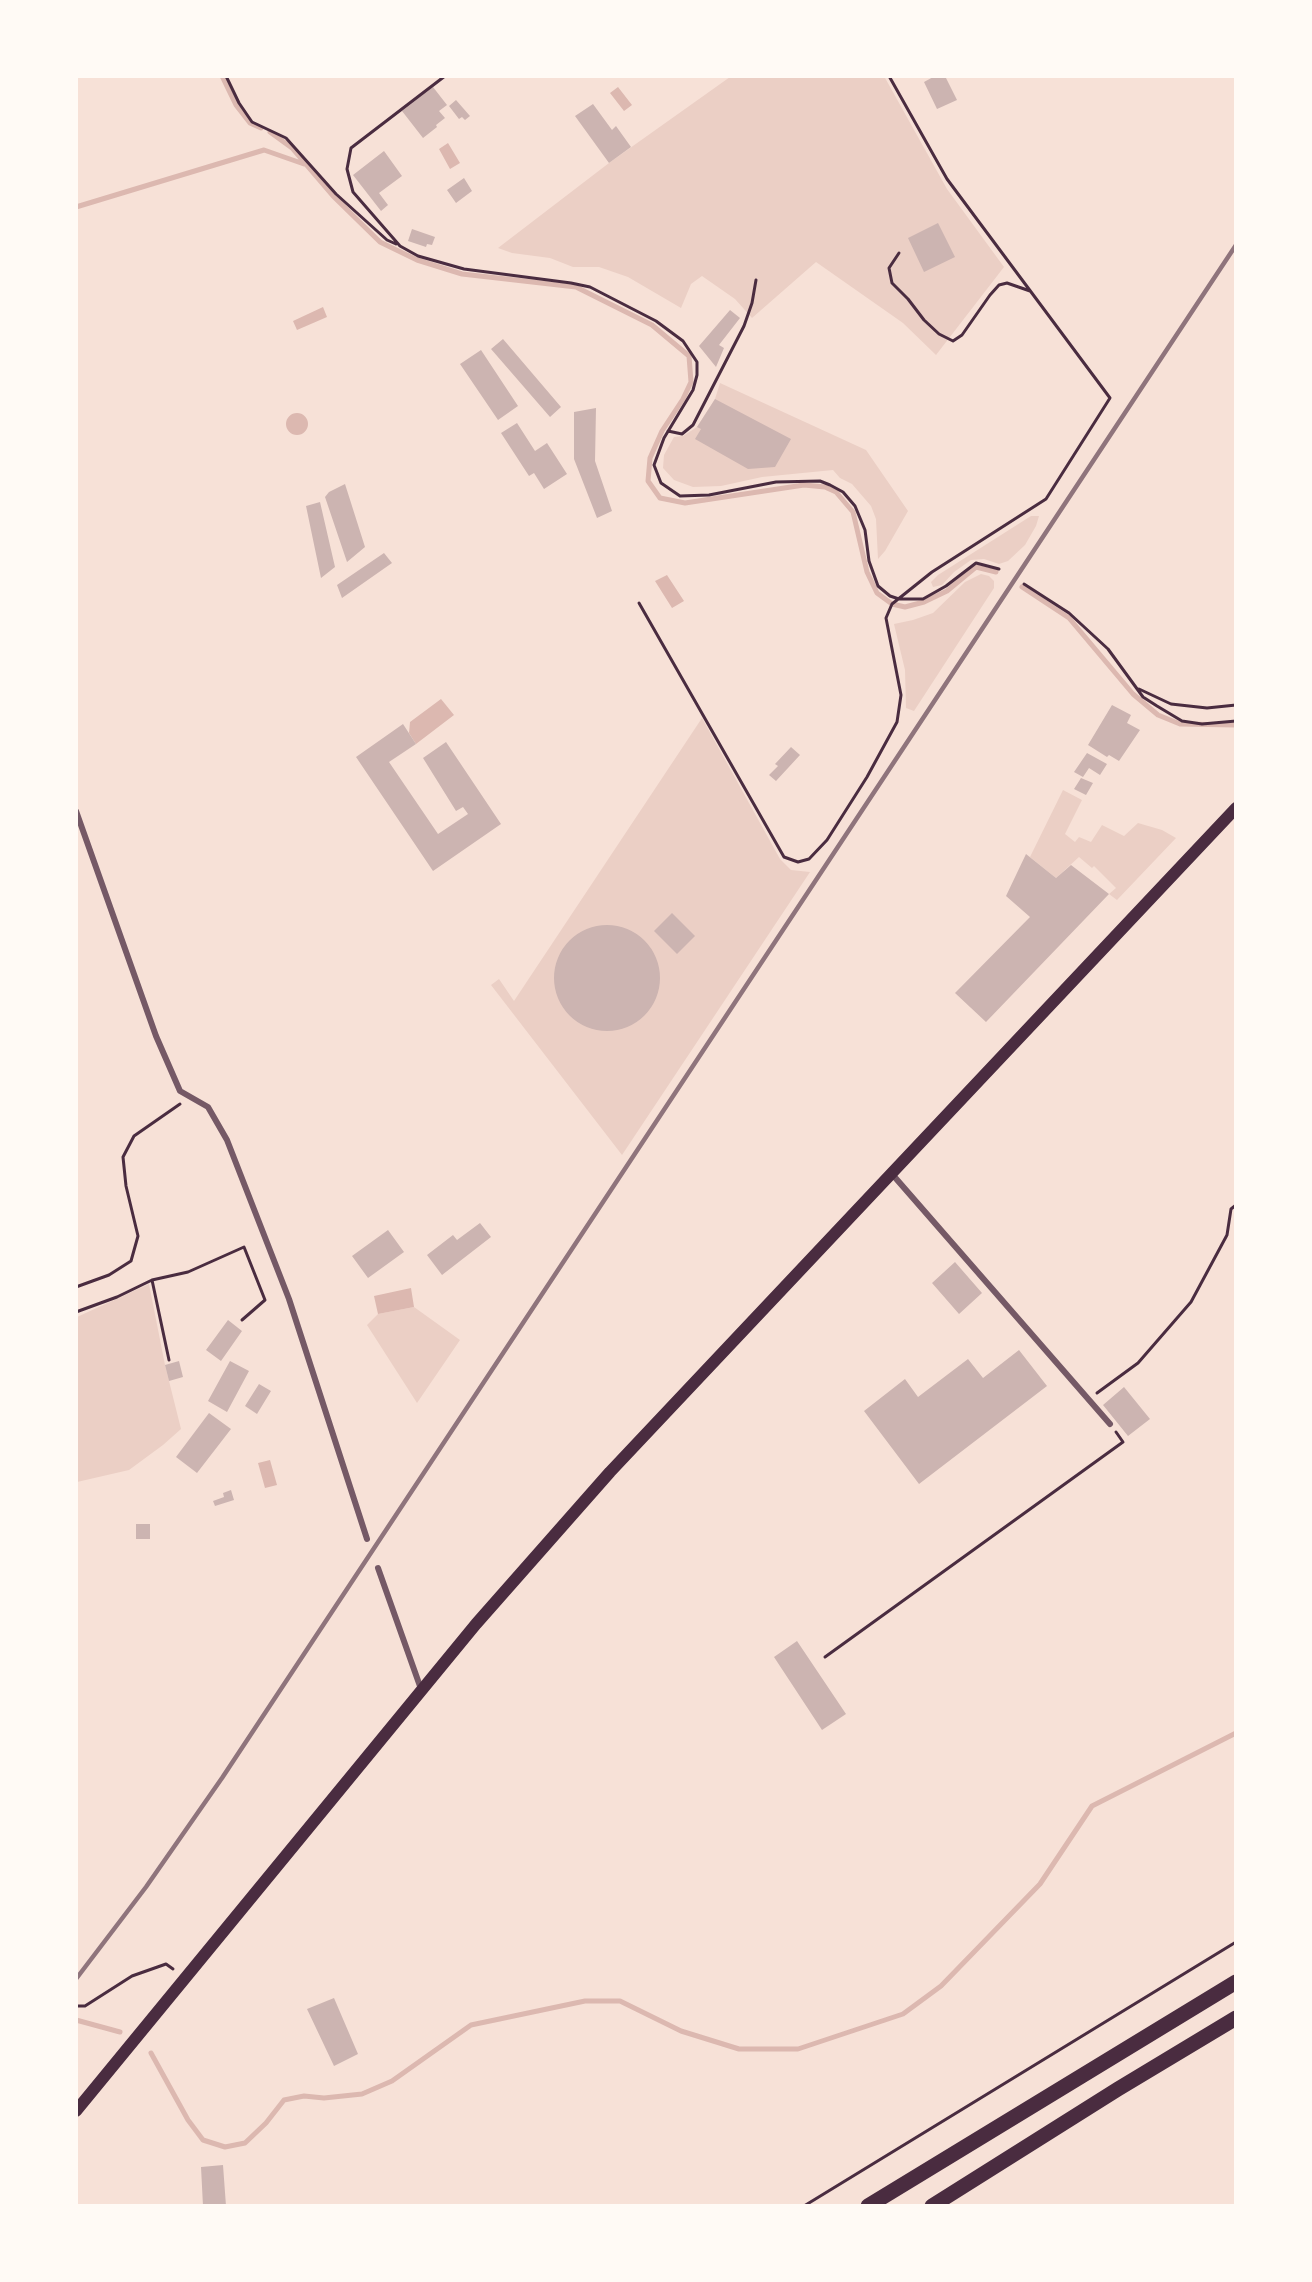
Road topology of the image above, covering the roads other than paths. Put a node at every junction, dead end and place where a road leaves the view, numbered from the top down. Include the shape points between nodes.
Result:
1 (1236, 808) edge
2 (76, 811) edge
3 (891, 1174) junction
4 (1110, 1424) road end
5 (367, 1539) dead end
6 (378, 1568) dead end
7 (421, 1690) junction
8 (1236, 1982) edge
9 (1236, 2018) edge
10 (76, 2111) edge
11 (868, 2205) edge
12 (932, 2205) edge

1 - 3 main road
2 - 5 street via 156,1036 180,1091 208,1107 227,1140 289,1299
3 - 4 street
3 - 7 main road via 610,1472
6 - 7 street
7 - 10 main road
8 - 11 highway
9 - 12 highway

